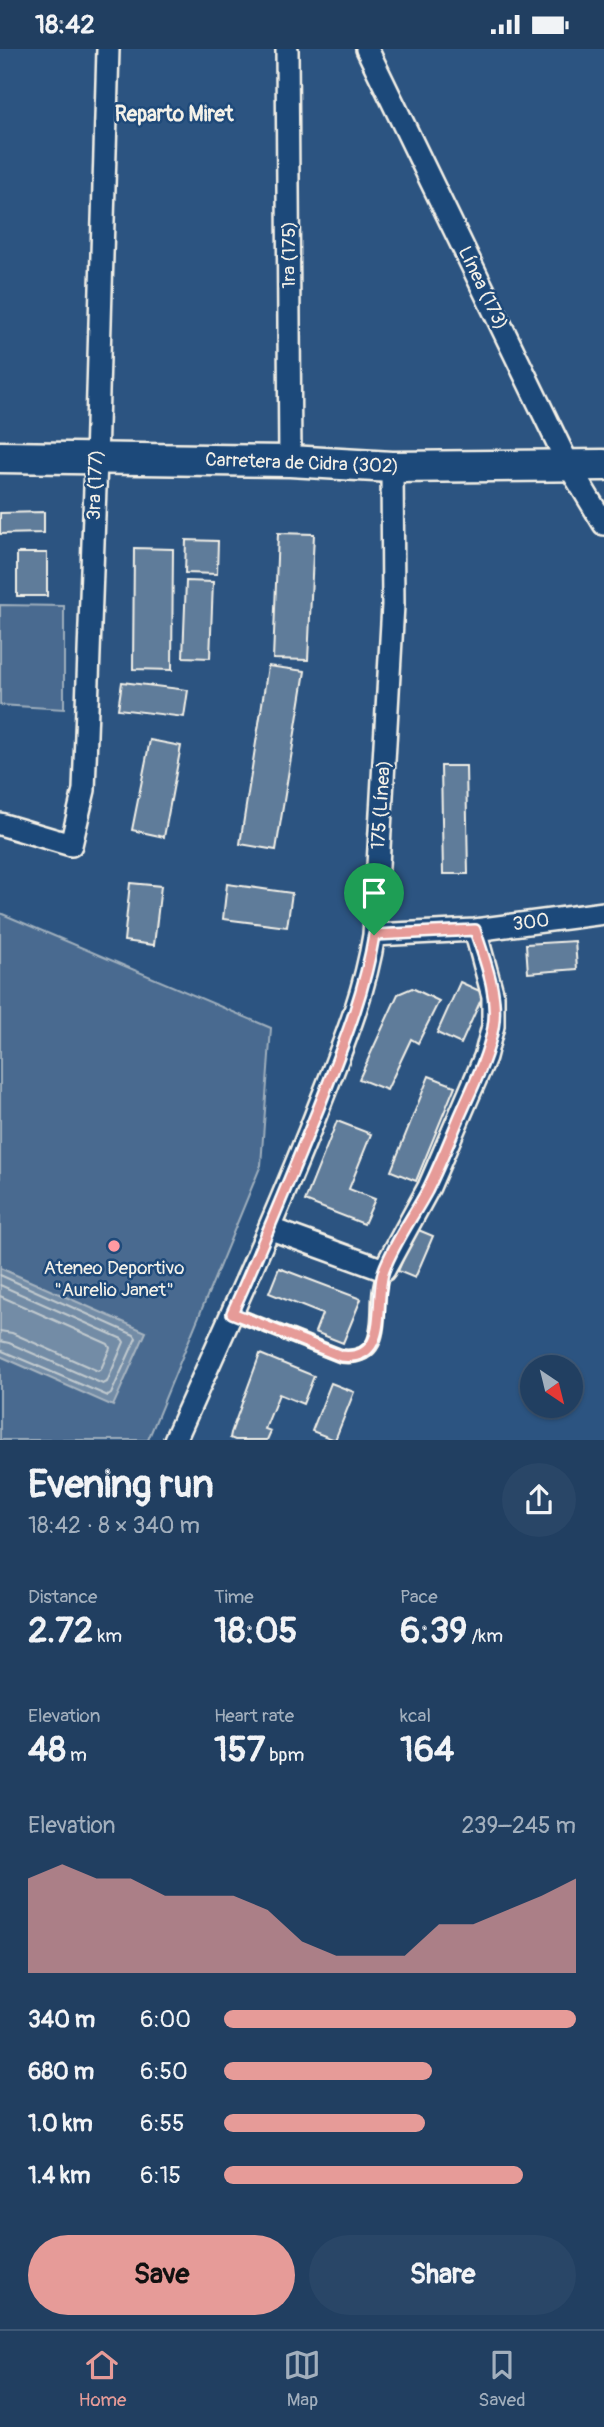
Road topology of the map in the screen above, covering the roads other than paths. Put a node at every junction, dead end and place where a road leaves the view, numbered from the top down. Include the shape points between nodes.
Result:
1 (108, 49) edge
2 (287, 49) edge
3 (367, 49) edge
4 (0, 457) edge
5 (96, 460) junction
6 (290, 461) junction
7 (604, 465) edge
8 (569, 466) junction
9 (392, 467) junction
10 (604, 524) edge
11 (0, 824) edge
12 (604, 913) edge
13 (475, 930) junction
14 (374, 935) junction
15 (271, 1229) junction
16 (384, 1270) junction
17 (232, 1313) junction
18 (175, 1440) edge

1 - 5 street, 3ra (177)
2 - 6 street, 1ra (175)
3 - 8 street, Línea (173)
4 - 5 main road, Carretera de Cidra (302)
5 - 6 main road, Carretera de Cidra (302)
5 - 11 street, 3ra (177) via 84,790 79,820 71,845
6 - 9 main road, Carretera de Cidra (302)
7 - 8 main road, Carretera de Cidra (302)
8 - 9 main road, Carretera de Cidra (302)
8 - 10 street, Línea (173)
9 - 14 street, 175 (Línea) via 393,605
12 - 13 street, 300
13 - 14 street, 300
13 - 16 street via 494,996 485,1058 429,1187
14 - 15 street, 175 (Línea) via 356,1012
15 - 16 street
15 - 17 street, 175 (Línea)
16 - 17 lane via 379,1328 369,1350 354,1358
17 - 18 street, 175 (Línea)

